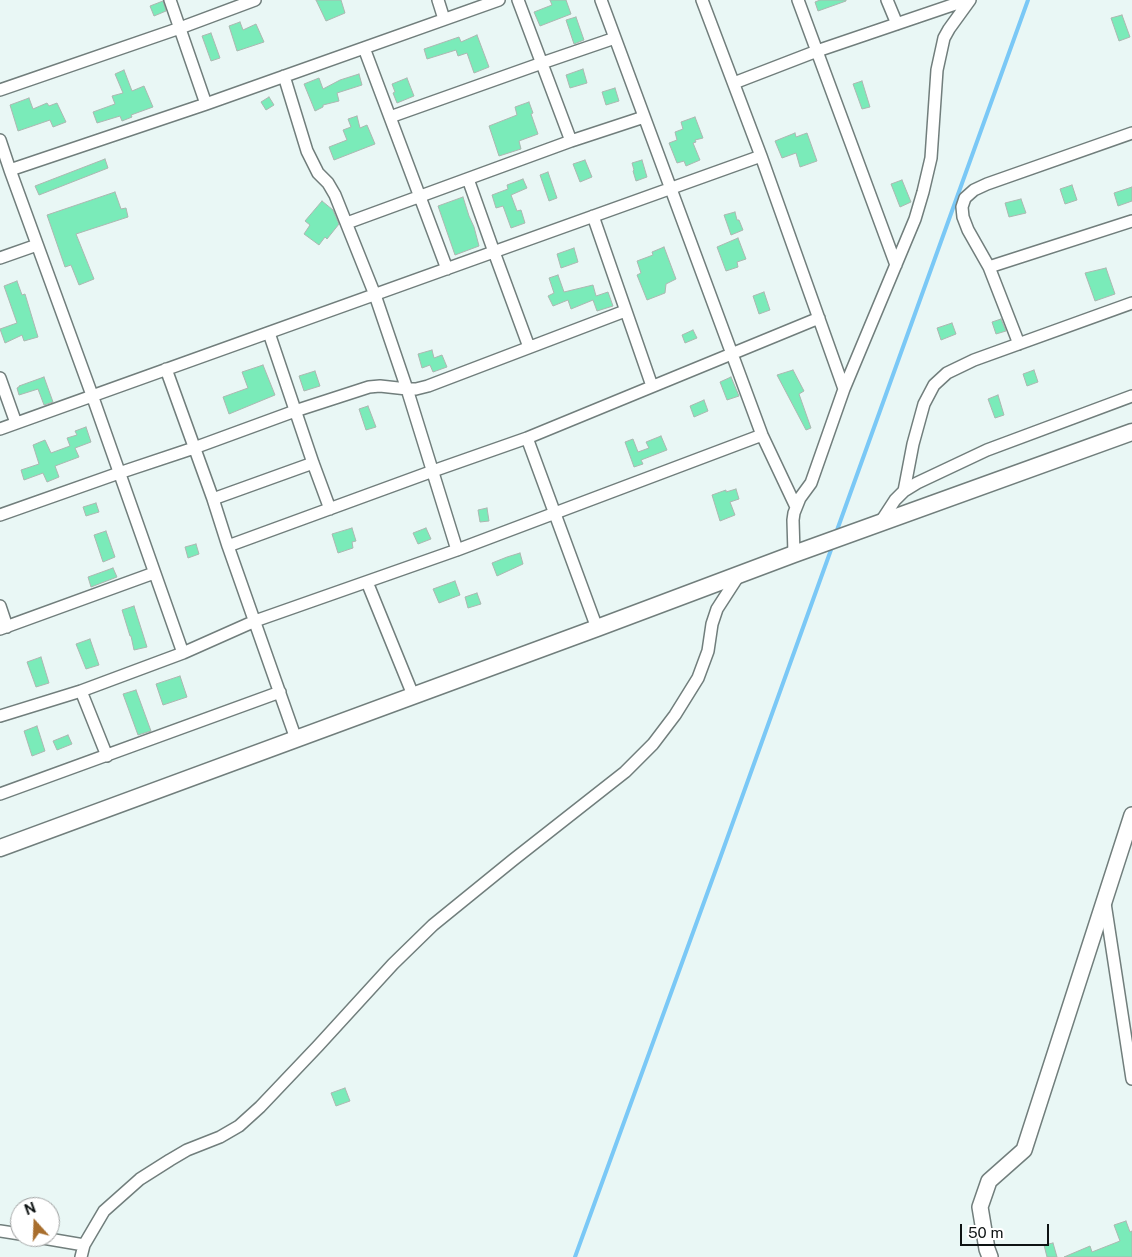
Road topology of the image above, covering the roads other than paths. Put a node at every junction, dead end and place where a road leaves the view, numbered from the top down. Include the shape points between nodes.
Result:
1 (170, 0) edge
2 (255, 0) edge
3 (438, 0) edge
4 (499, 0) edge
5 (518, 0) edge
6 (601, 0) edge
7 (798, 0) edge
8 (888, 0) edge
9 (969, 0) edge
10 (705, 1) edge
11 (444, 19) junction
12 (897, 24) junction
13 (180, 28) junction
14 (615, 38) junction
15 (364, 48) junction
16 (817, 52) junction
17 (542, 63) junction
18 (284, 76) junction
19 (734, 83) junction
20 (0, 90) edge
21 (206, 104) junction
22 (390, 117) junction
23 (644, 117) junction
24 (1132, 133) edge
25 (0, 140) edge
26 (571, 141) junction
27 (761, 156) junction
28 (10, 170) junction
29 (468, 179) junction
30 (671, 188) junction
31 (419, 197) junction
32 (593, 216) junction
33 (1132, 221) edge
34 (346, 224) junction
35 (37, 245) junction
36 (494, 252) junction
37 (0, 258) edge
38 (896, 265) junction
39 (989, 267) junction
40 (447, 269) junction
41 (375, 295) junction
42 (1132, 303) edge
43 (625, 311) junction
44 (819, 318) junction
45 (269, 333) junction
46 (1019, 344) junction
47 (529, 347) junction
48 (732, 354) junction
49 (166, 369) junction
50 (0, 378) edge
51 (652, 386) junction
52 (844, 388) junction
53 (407, 389) junction
54 (92, 395) junction
55 (1132, 396) edge
56 (295, 410) junction
57 (16, 422) junction
58 (0, 429) edge
59 (1132, 432) edge
60 (762, 435) junction
61 (527, 438) junction
62 (194, 448) junction
63 (313, 463) junction
64 (433, 470) junction
65 (119, 473) junction
66 (904, 492) junction
67 (213, 499) junction
68 (796, 507) junction
69 (330, 509) junction
70 (555, 513) junction
71 (0, 515) edge
72 (880, 523) junction
73 (228, 546) junction
74 (457, 550) junction
75 (794, 554) junction
76 (154, 573) junction
77 (739, 575) junction
78 (366, 582) junction
79 (0, 606) edge
80 (255, 621) junction
81 (4, 628) edge
82 (597, 628) junction
83 (183, 653) junction
84 (81, 690) junction
85 (280, 692) junction
86 (413, 695) junction
87 (0, 716) edge
88 (296, 739) junction
89 (107, 756) junction
90 (0, 794) edge
91 (1132, 815) edge
92 (0, 848) edge
93 (1105, 899) junction
94 (1132, 1079) edge
95 (60, 1241) edge
96 (84, 1245) junction
97 (81, 1257) edge
98 (990, 1257) edge

1 - 13 street
2 - 13 street
3 - 11 street
4 - 11 street
5 - 17 street
6 - 14 street
7 - 16 street
8 - 12 street
9 - 12 street
9 - 38 street via 944,38 936,70 931,158 915,219
10 - 19 street
11 - 15 street
12 - 16 street
13 - 20 street
13 - 21 street
14 - 17 street
14 - 23 street
15 - 18 street
15 - 22 street
16 - 19 street
16 - 38 street
17 - 22 street
17 - 26 street
18 - 21 street
18 - 34 street via 307,151 318,173 335,195
19 - 27 street
21 - 28 street
22 - 31 street
23 - 26 street
23 - 30 street
24 - 39 street via 987,184 965,198 963,217
25 - 28 street
26 - 29 street
27 - 30 street
27 - 44 street
28 - 35 street
29 - 31 street
29 - 36 street
30 - 32 street
30 - 48 street
31 - 34 street
31 - 40 street
32 - 36 street
32 - 43 street
33 - 39 street
34 - 41 street
35 - 37 street
35 - 54 street
36 - 40 street
36 - 47 street
38 - 52 street
39 - 46 street
40 - 41 street
41 - 45 street
41 - 53 street
42 - 46 street
43 - 47 street
43 - 51 street
44 - 48 street
44 - 52 street
45 - 49 street
45 - 56 street
46 - 66 street via 947,372 934,385 924,404
47 - 53 street via 428,386
48 - 51 street
48 - 60 street
49 - 54 street
49 - 62 street
50 - 57 street
51 - 61 street
52 - 68 street via 811,483
53 - 56 street via 369,387
53 - 64 street
54 - 57 street
54 - 65 street
55 - 66 street via 987,450
56 - 62 street
56 - 63 street
57 - 58 street
59 - 72 main road
60 - 68 street
60 - 70 street
61 - 64 street
61 - 70 street
62 - 65 street
62 - 67 street
63 - 67 street
63 - 69 street
64 - 69 street
64 - 74 street
65 - 71 street
65 - 76 street
66 - 72 street
67 - 73 street
68 - 75 street
69 - 73 street
70 - 74 street
70 - 82 street
72 - 75 main road
73 - 80 street
74 - 78 street
75 - 77 main road
76 - 81 street
76 - 83 street
77 - 82 main road
77 - 96 street via 717,609 698,678 675,715 625,772 433,925 239,1126 187,1150 140,1179 104,1211
78 - 80 street
78 - 86 street
79 - 81 street
80 - 83 street
80 - 85 street
82 - 86 main road
83 - 84 street
84 - 87 street
84 - 89 street
85 - 88 street
85 - 89 street
86 - 88 main road
88 - 92 main road
89 - 90 street
91 - 93 street
93 - 94 street
93 - 98 street via 1024,1150 989,1182 980,1207
95 - 96 street
96 - 97 street

